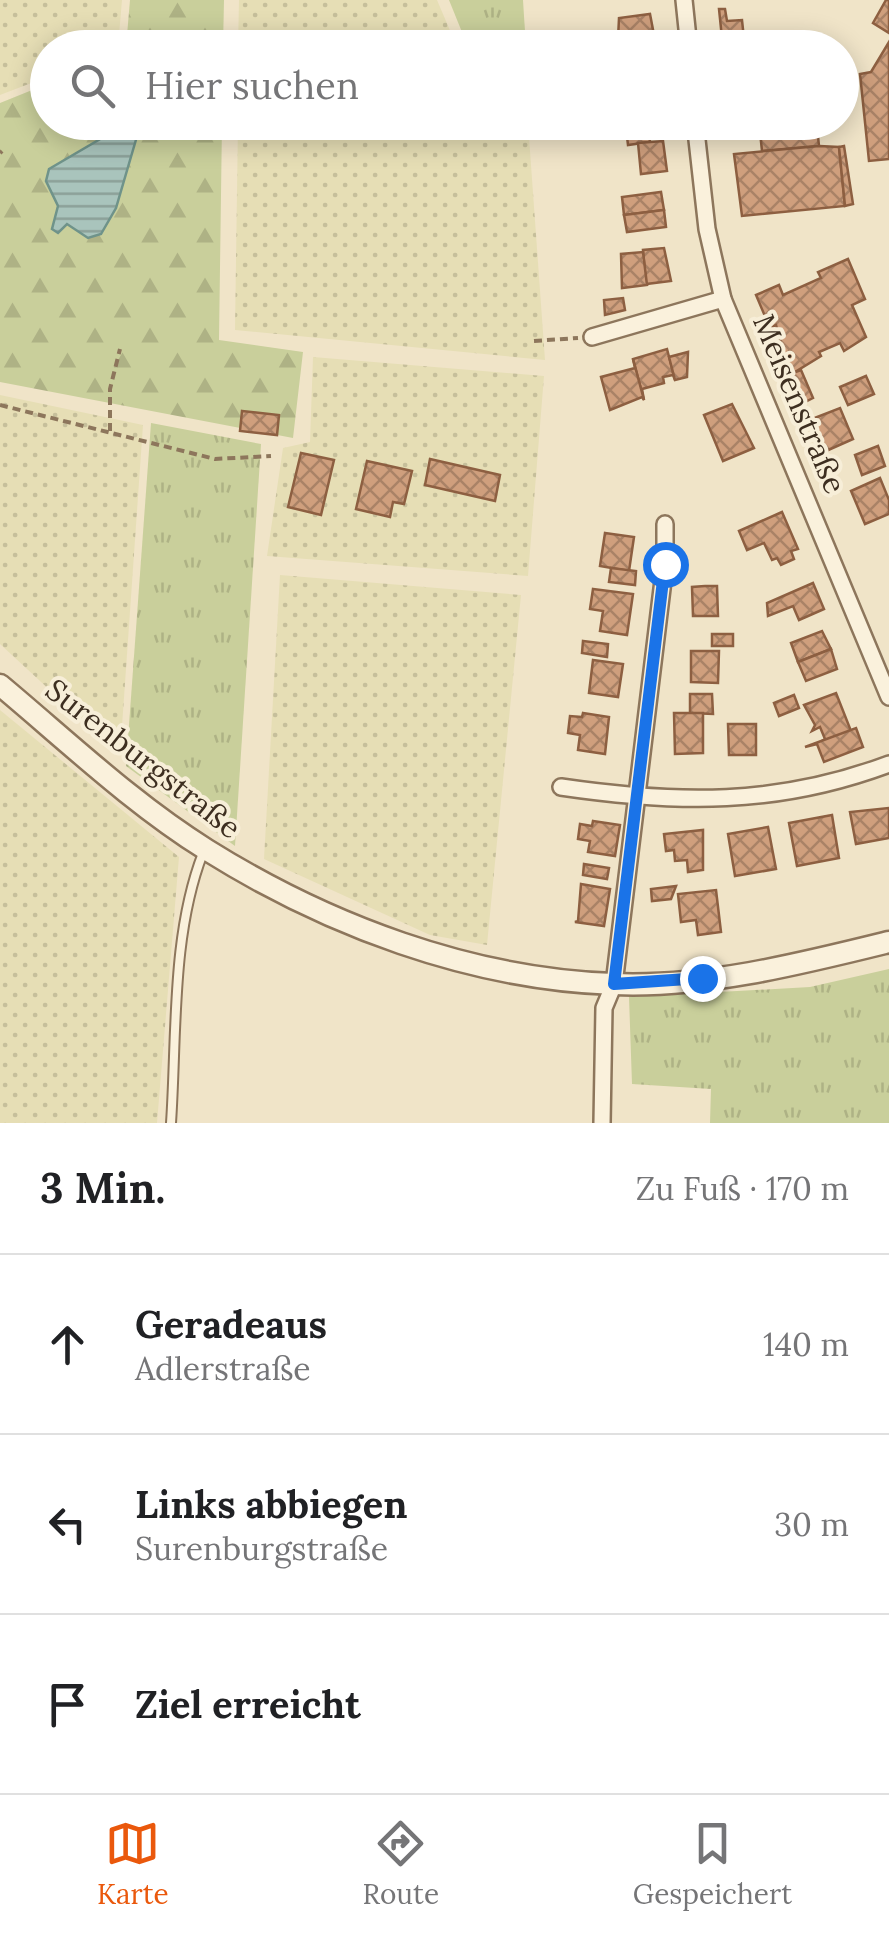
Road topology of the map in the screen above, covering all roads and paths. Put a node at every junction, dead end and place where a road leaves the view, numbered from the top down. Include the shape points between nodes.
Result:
1 (684, 0) edge
2 (687, 30) edge
3 (697, 140) edge
4 (723, 299) junction
5 (592, 337) joint
6 (534, 341) dead end
7 (120, 350) dead end
8 (0, 405) edge
9 (110, 431) junction
10 (271, 456) dead end
11 (665, 524) dead end
12 (0, 685) edge
13 (889, 697) edge
14 (889, 764) edge
15 (561, 787) dead end
16 (638, 798) junction
17 (205, 849) junction
18 (889, 942) edge
19 (614, 984) junction
20 (171, 1123) edge
21 (602, 1123) edge

1 - 2 street
3 - 4 street, Meisenstraße
4 - 5 street
4 - 13 street, Meisenstraße
5 - 6 path
7 - 9 path via 110,389
8 - 9 path
9 - 10 path via 215,460
11 - 16 street
12 - 17 street, Surenburgstraße
14 - 16 street via 840,782 740,800
15 - 16 street
16 - 19 street
17 - 19 street, Surenburgstraße via 388,939 493,967
17 - 20 lane via 185,925
18 - 19 street, Surenburgstraße via 792,966
19 - 21 street via 604,1008

